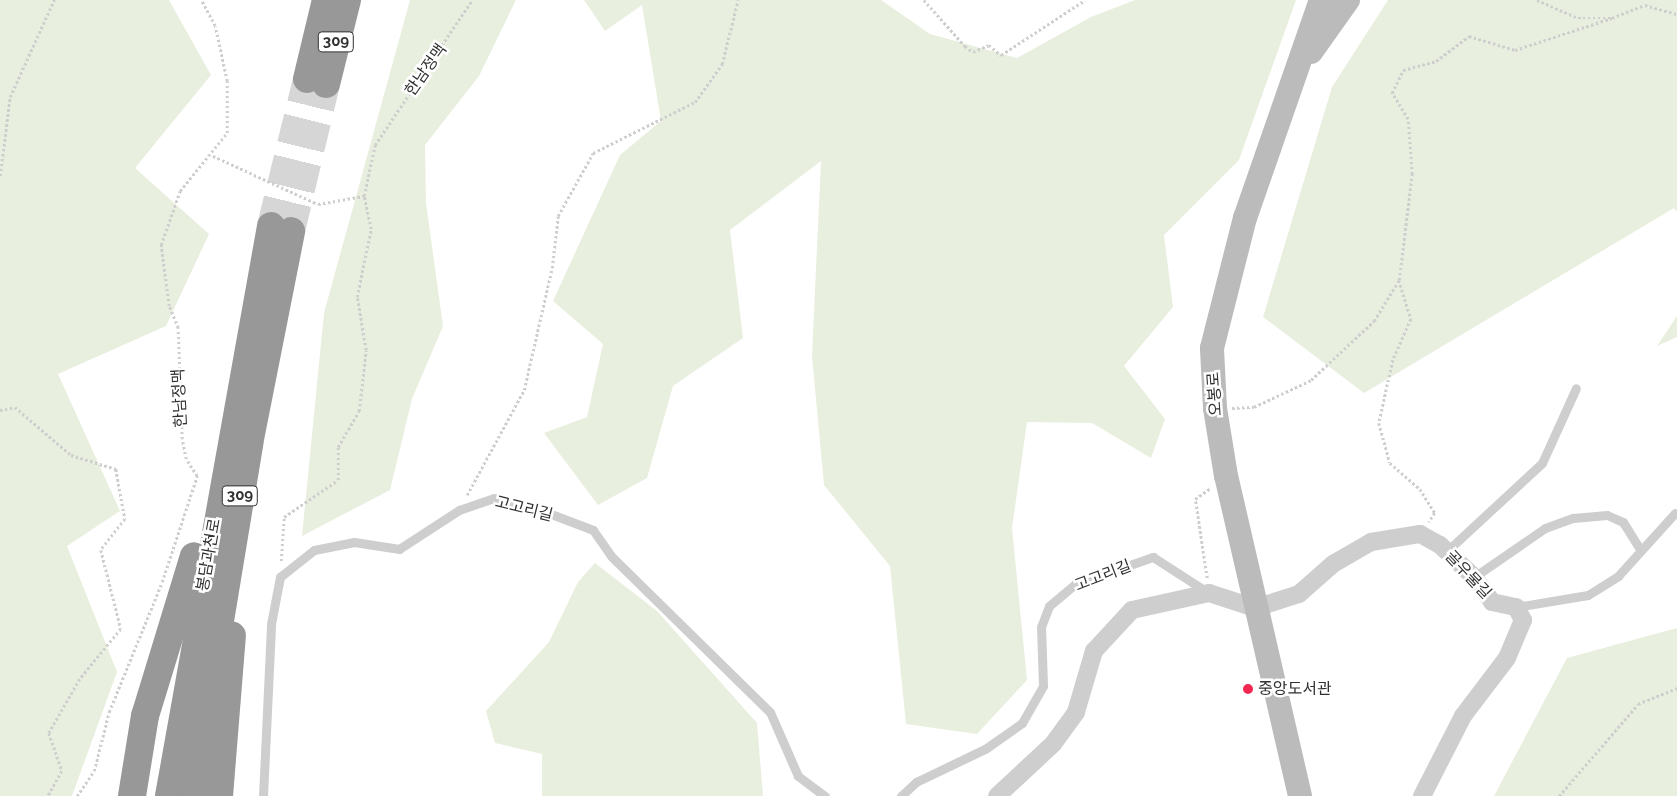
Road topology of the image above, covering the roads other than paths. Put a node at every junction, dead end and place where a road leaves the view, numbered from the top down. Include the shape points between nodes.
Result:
1 (326, 0) edge
2 (347, 0) edge
3 (1321, 0) edge
4 (1348, 0) edge
5 (1294, 76) junction
6 (281, 229) tunnel mouth
7 (1576, 388) dead end
8 (239, 442) junction
9 (1675, 513) dead end
10 (1639, 548) junction
11 (1447, 551) junction
12 (1474, 577) junction
13 (1209, 593) junction
14 (1516, 607) junction
15 (1255, 608) junction
16 (184, 758) junction
17 (219, 793) edge
18 (132, 796) edge
19 (169, 796) edge
20 (191, 796) edge
21 (262, 796) edge
22 (825, 796) edge
23 (901, 796) edge
24 (997, 796) edge
25 (1300, 796) edge
26 (1422, 796) edge

1 - 2 highway, 309 via 316,81
3 - 5 street, 오봉로
4 - 5 street
5 - 15 street, 오봉로 via 1245,218 1212,348 1214,408
6 - 8 highway, 봉담과천로 / 309
7 - 11 lane via 1542,463
8 - 16 highway, 봉담과천로 / 309
8 - 17 highway
8 - 18 highway via 140,743
9 - 10 lane
10 - 12 lane via 1623,522 1607,515 1573,518 1545,528
10 - 14 lane via 1618,576 1588,595
11 - 12 street, 골우물길
11 - 15 street, 골우물길 via 1420,534 1371,542 1333,564 1299,594
12 - 14 street, 골우물길 via 1492,602
13 - 15 street
13 - 23 lane, 고고리길 via 1153,557 1076,584 1049,606 1040,628 1043,686 1022,723 985,749 916,782
13 - 24 street via 1132,610 1112,626 1094,651 1076,712 1053,744
14 - 26 street via 1523,620 1507,658 1463,716
15 - 25 street, 오봉로
16 - 19 highway, 봉담과천로 / 309
16 - 20 highway, 봉담과천로 / 309
21 - 22 lane, 고고리길 via 271,624 280,577 314,550 354,542 399,549 459,510 494,498 538,509 593,530 611,556 770,712 798,776

